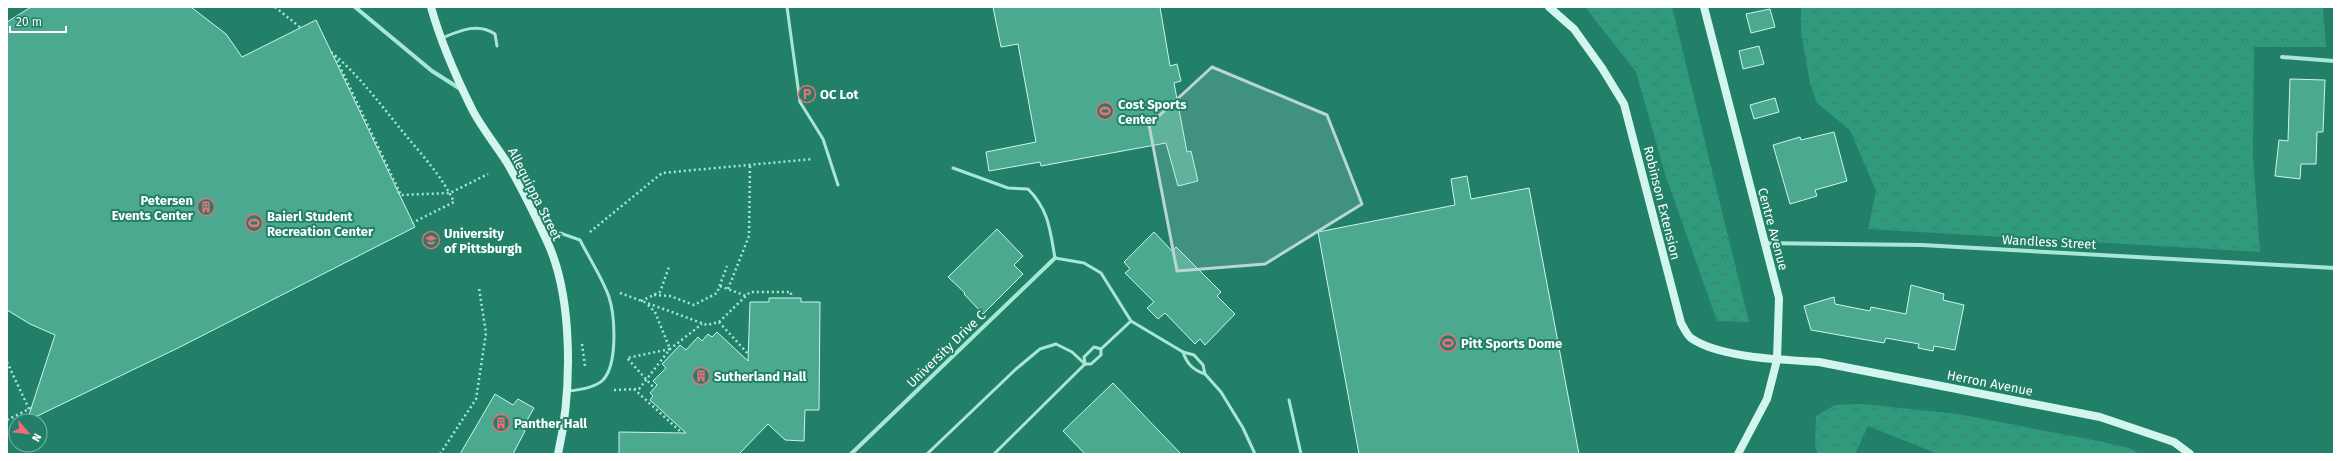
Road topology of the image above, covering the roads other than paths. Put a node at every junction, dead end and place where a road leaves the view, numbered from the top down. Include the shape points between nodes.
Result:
1 (355, 7) edge
2 (431, 7) edge
3 (787, 7) edge
4 (1549, 7) edge
5 (1704, 7) edge
6 (440, 38) junction
7 (497, 46) dead end
8 (2282, 57) dead end
9 (2334, 61) edge
10 (464, 92) junction
11 (953, 168) dead end
12 (838, 185) dead end
13 (546, 240) junction
14 (1763, 243) junction
15 (1055, 258) junction
16 (2334, 268) edge
17 (1130, 321) junction
18 (1101, 349) junction
19 (1183, 352) junction
20 (1777, 360) junction
21 (1085, 364) junction
22 (1205, 374) junction
23 (566, 391) junction
24 (1289, 400) dead end
25 (558, 454) edge
26 (851, 454) edge
27 (927, 454) edge
28 (995, 454) edge
29 (1255, 454) edge
30 (1301, 454) edge
31 (1738, 454) edge
32 (2190, 454) edge

1 - 10 street via 432,71
2 - 6 street, Allequippa Street
3 - 12 lane via 800,102 823,139
4 - 20 street, Robinson Extension via 1574,29 1624,104 1681,323 1690,338 1723,351
5 - 14 street, Centre Avenue
6 - 7 lane via 463,29 486,28 495,34
6 - 10 street, Allequippa Street
8 - 9 street
10 - 13 street, Allequippa Street via 513,174
11 - 15 lane via 1008,188 1028,189 1038,199 1046,214
13 - 23 street, Allequippa Street via 558,274 566,327
13 - 23 lane via 560,233 580,240 609,297 613,325 613,359 603,380 585,389
14 - 16 street, Wandless Street via 1922,245
14 - 20 street, Centre Avenue via 1779,298
15 - 17 lane via 1084,263 1101,273
15 - 26 street, University Drive C
17 - 18 lane
17 - 19 lane
18 - 21 lane via 1101,355 1091,364
18 - 21 lane via 1094,347 1084,357
19 - 22 lane via 1186,362 1197,372
19 - 22 lane via 1194,356 1203,365
20 - 31 street, Centre Avenue via 1766,399
20 - 32 street, Herron Avenue via 1819,362 2100,417 2174,442
21 - 27 lane via 1072,352 1056,344 1040,348
21 - 28 lane
22 - 29 lane via 1221,392
23 - 25 street, Allequippa Street
24 - 30 lane

